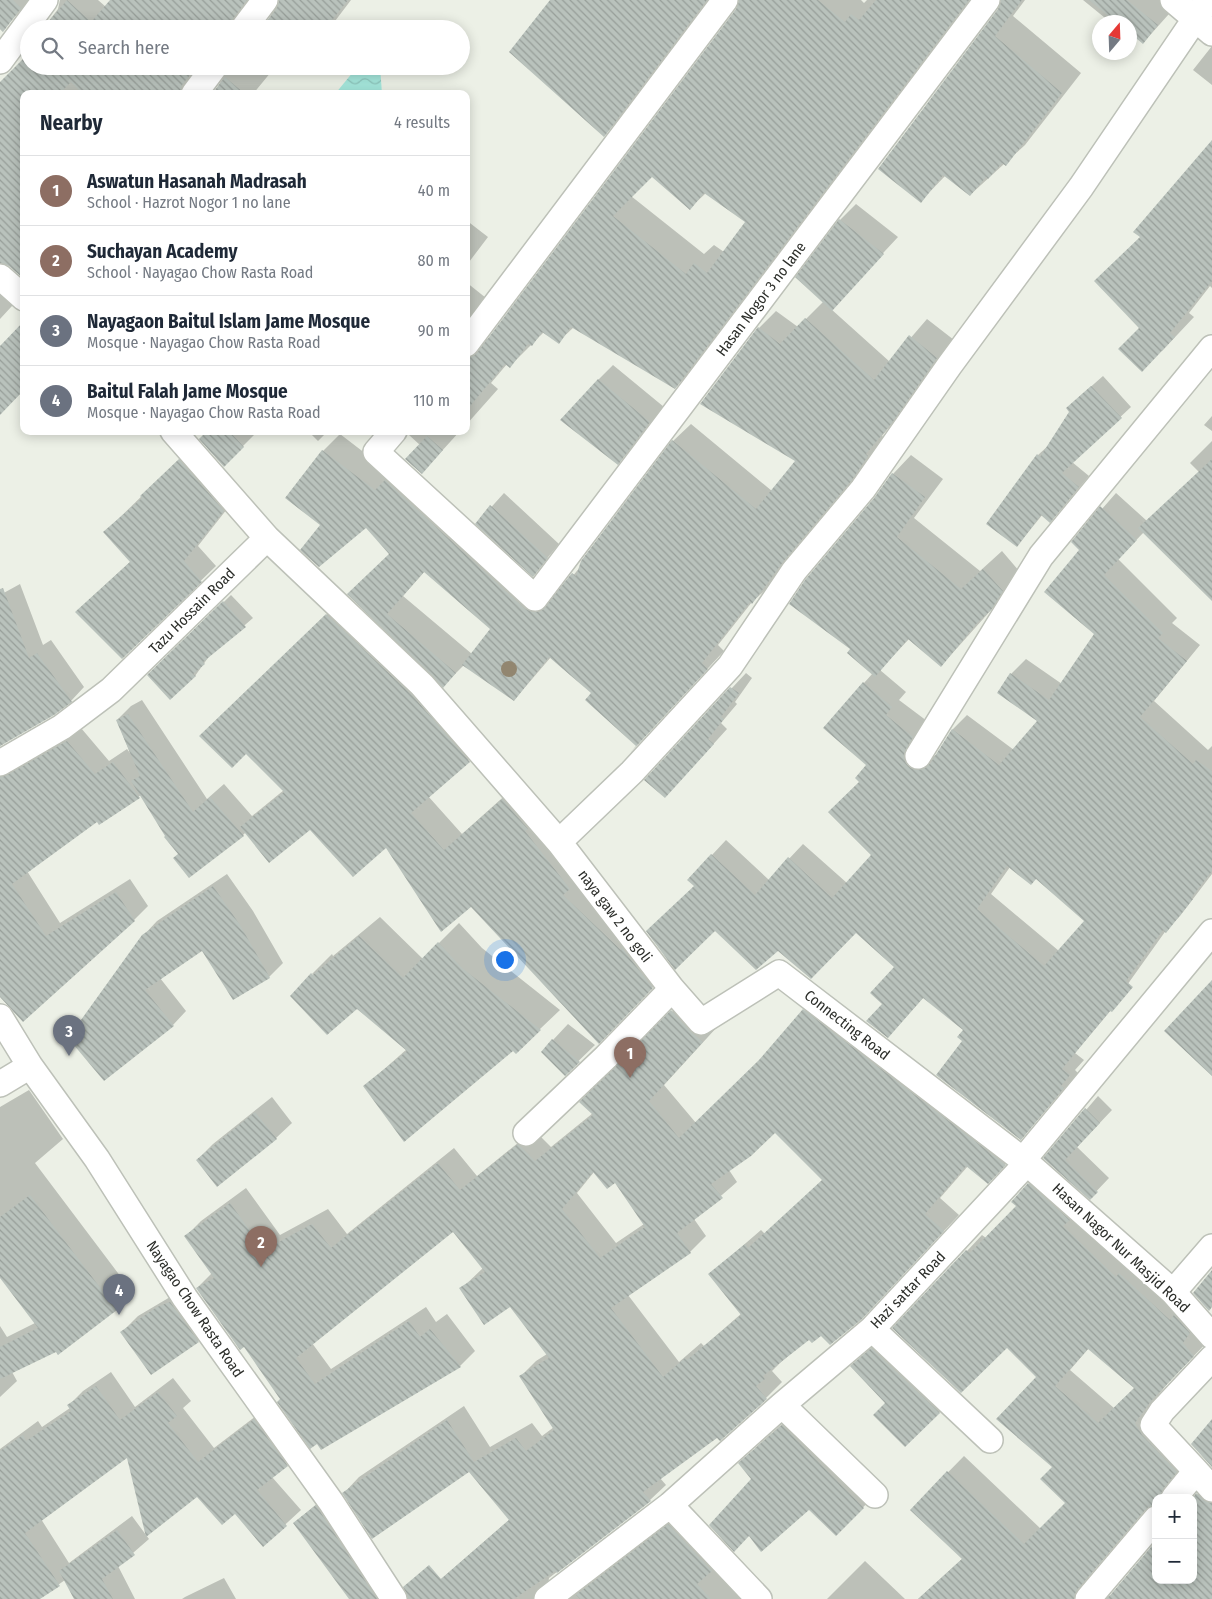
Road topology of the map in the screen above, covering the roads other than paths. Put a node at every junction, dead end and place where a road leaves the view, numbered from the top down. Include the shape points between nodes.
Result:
1 (45, 0) edge
2 (265, 0) edge
3 (725, 0) edge
4 (987, 0) edge
5 (1173, 0) edge
6 (1205, 17) edge
7 (30, 20) edge
8 (250, 20) edge
9 (20, 34) edge
10 (0, 61) edge
11 (208, 75) edge
12 (197, 90) edge
13 (0, 277) edge
14 (20, 294) edge
15 (470, 339) edge
16 (1212, 348) edge
17 (177, 435) edge
18 (391, 435) edge
19 (267, 538) junction
20 (918, 756) dead end
21 (0, 764) edge
22 (559, 842) junction
23 (1212, 932) edge
24 (672, 989) junction
25 (0, 1017) edge
26 (30, 1066) junction
27 (0, 1084) edge
28 (526, 1133) dead end
29 (1025, 1162) junction
30 (1212, 1247) edge
31 (1173, 1292) junction
32 (872, 1329) junction
33 (1212, 1336) edge
34 (1212, 1358) edge
35 (782, 1405) junction
36 (990, 1440) dead end
37 (1196, 1471) junction
38 (1212, 1489) edge
39 (1177, 1494) edge
40 (875, 1495) dead end
41 (670, 1505) junction
42 (1152, 1524) edge
43 (394, 1599) edge
44 (547, 1599) edge
45 (759, 1599) edge
46 (1088, 1599) edge

1 - 7 street
2 - 8 street
3 - 15 street
4 - 18 street, Hasan Nogor 3 no lane via 535,598 376,452
5 - 6 street
6 - 22 street via 863,489 794,571 730,666 632,772
9 - 10 street
11 - 12 street
13 - 14 street
16 - 20 street via 1041,556
17 - 19 street
19 - 21 street, Tazu Hossain Road via 111,690 62,727
19 - 22 street, naya gaw 2 no goli via 422,685
22 - 24 street, naya gaw 2 no goli
23 - 29 street, Hazi sattar Road
24 - 28 street
24 - 29 street, Connecting Road via 701,1022 779,973
25 - 26 street, Nayagao Chow Rasta Road
26 - 27 street
26 - 43 street, Nayagao Chow Rasta Road via 97,1159 185,1298 332,1502
29 - 31 street, Hasan Nagor Nur Masjid Road
29 - 32 street, Hazi sattar Road
30 - 31 street
31 - 33 street, Hasan Nagor Nur Masjid Road
32 - 35 street, Hazi sattar Road
32 - 36 street
34 - 37 street via 1153,1425
35 - 40 street
35 - 41 street, Hazi sattar Road
37 - 38 street
37 - 39 street
41 - 44 street, Hazi sattar Road
41 - 45 street
42 - 46 street

